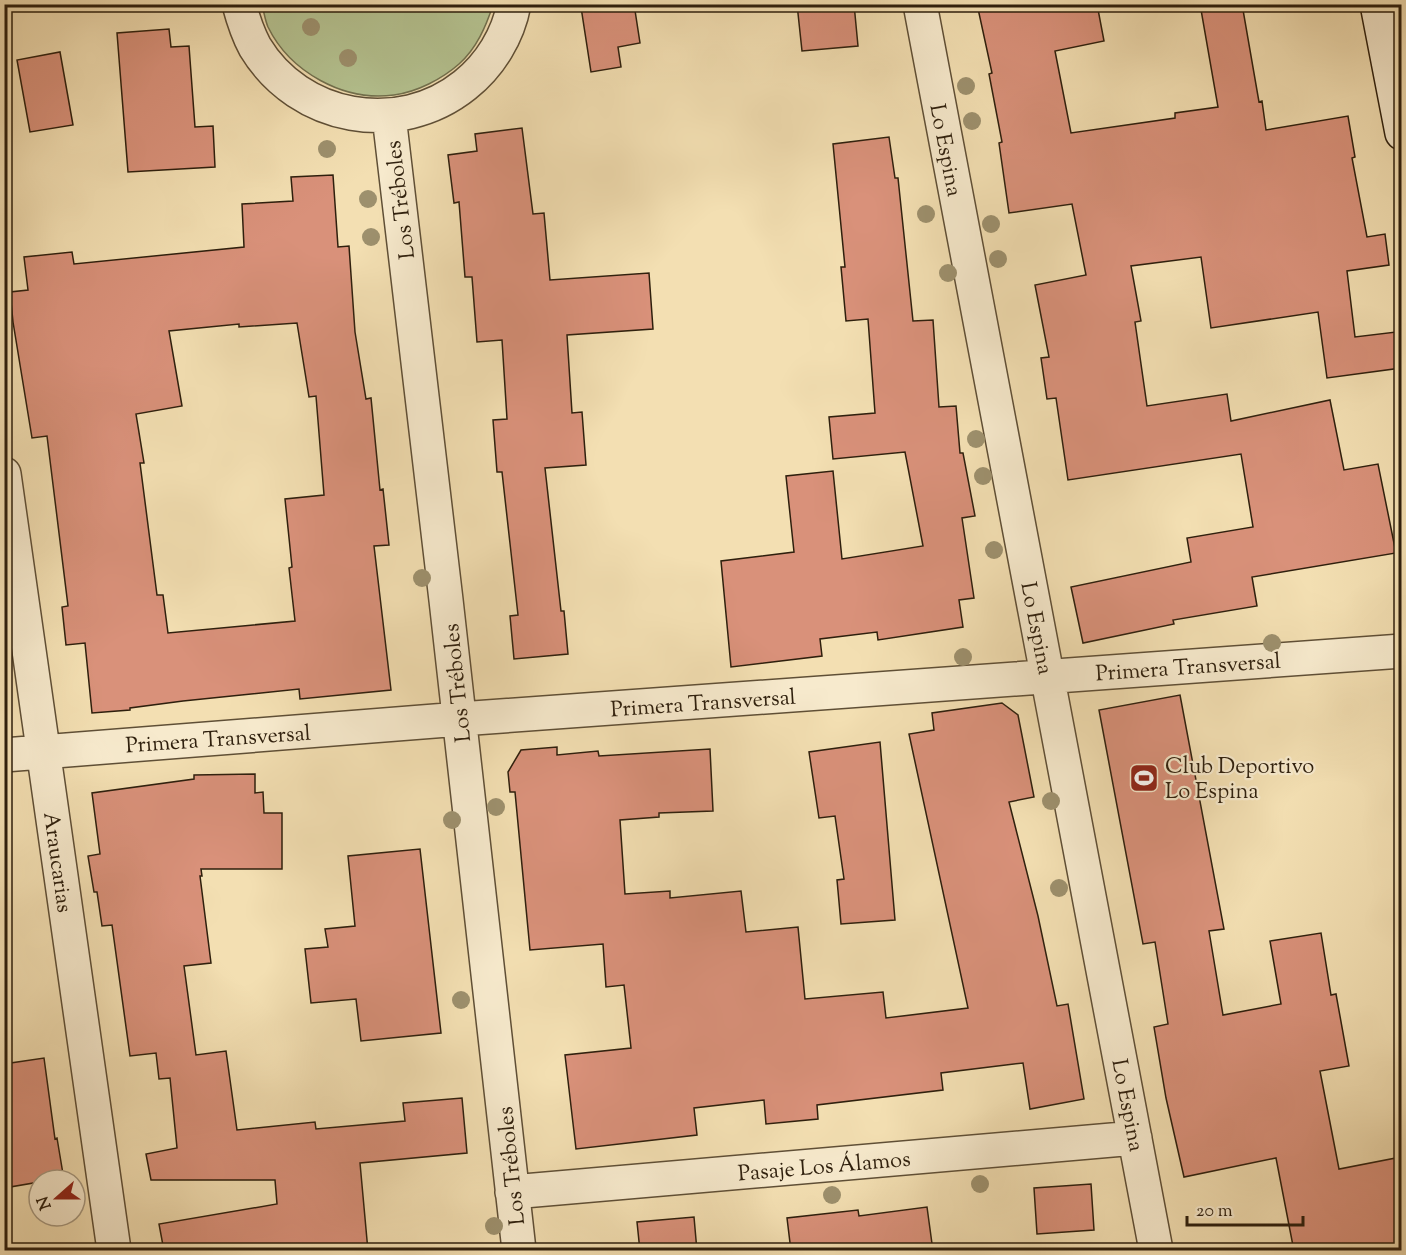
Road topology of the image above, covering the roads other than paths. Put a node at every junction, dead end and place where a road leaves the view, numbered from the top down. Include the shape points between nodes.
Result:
1 (239, 4) edge
2 (514, 4) edge
3 (920, 4) edge
4 (1377, 4) edge
5 (389, 116) junction
6 (1401, 133) edge
7 (4, 474) edge
8 (1401, 651) edge
9 (1047, 676) junction
10 (460, 719) junction
11 (43, 752) junction
12 (4, 755) edge
13 (1135, 1138) junction
14 (512, 1192) junction
15 (114, 1251) edge
16 (519, 1251) edge
17 (1156, 1251) edge

1 - 5 street via 255,47 269,66 303,96 345,113
2 - 5 street via 504,36 476,76 436,103
3 - 9 street, Lo Espina
4 - 6 street
5 - 10 street, Los Tréboles
7 - 11 street, Araucarias
8 - 9 street, Primera Transversal
9 - 10 street, Primera Transversal
9 - 13 street, Lo Espina
10 - 11 street, Primera Transversal
10 - 14 street, Los Tréboles
11 - 12 street, Primera Transversal
11 - 15 street, Araucarias
13 - 14 street, Pasaje Los Álamos
13 - 17 street, Lo Espina
14 - 16 street, Los Tréboles

